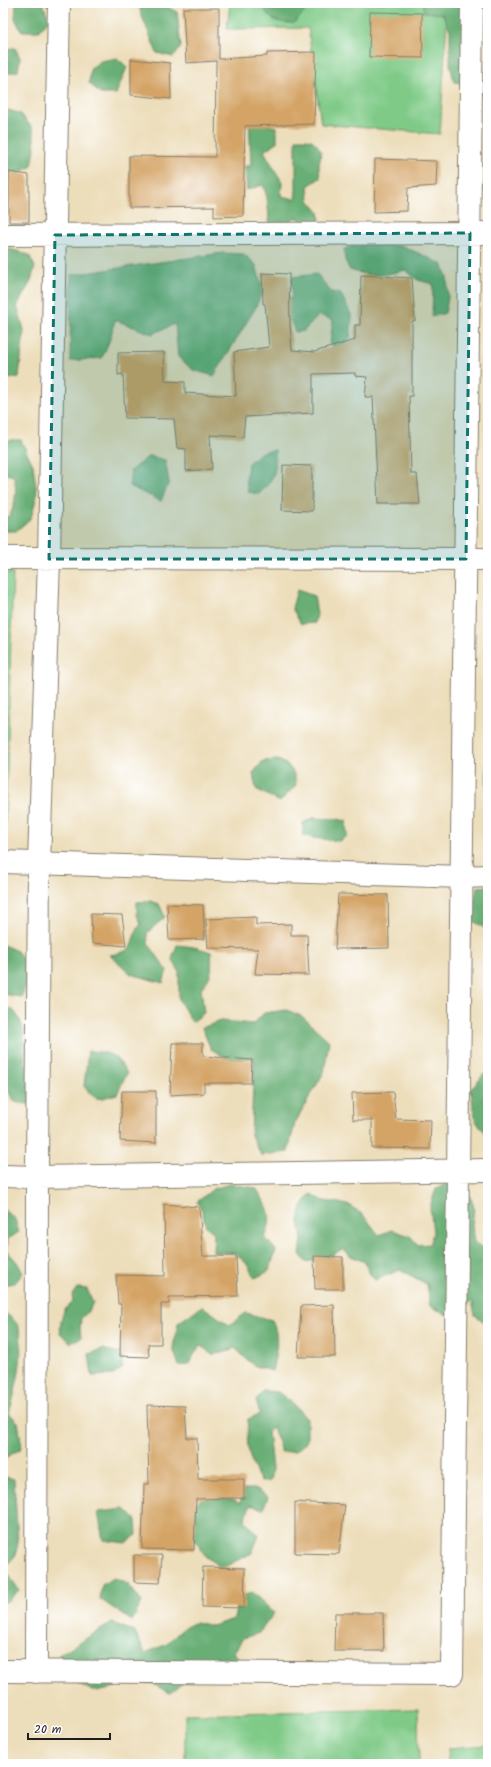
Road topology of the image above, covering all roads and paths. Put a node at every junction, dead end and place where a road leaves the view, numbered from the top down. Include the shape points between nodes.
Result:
1 (59, 3) edge
2 (472, 3) edge
3 (479, 233) edge
4 (3, 235) edge
5 (55, 235) junction
6 (3, 558) edge
7 (48, 559) junction
8 (466, 559) junction
9 (488, 559) edge
10 (3, 862) edge
11 (39, 863) junction
12 (488, 876) edge
13 (462, 877) junction
14 (488, 1170) edge
15 (459, 1171) junction
16 (3, 1176) edge
17 (36, 1177) junction
18 (3, 1671) edge
19 (36, 1672) junction

1 - 5 street
2 - 3 street
3 - 5 street
3 - 8 street
4 - 5 street
5 - 7 street
6 - 7 street
7 - 8 street
7 - 11 street
8 - 9 street
8 - 13 street
10 - 11 street
11 - 13 street
11 - 17 street
12 - 13 street
13 - 15 street
14 - 15 street
15 - 17 street
15 - 19 street via 452,1674
16 - 17 street
17 - 19 street
18 - 19 street

